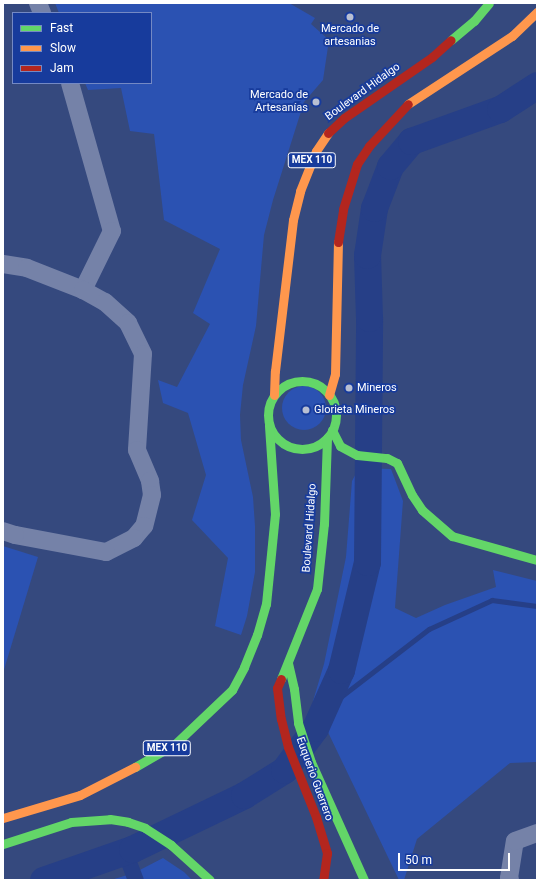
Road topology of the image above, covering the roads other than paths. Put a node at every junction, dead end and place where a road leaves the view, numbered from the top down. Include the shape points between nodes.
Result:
1 (489, 3) edge
2 (537, 12) edge
3 (70, 84) edge
4 (3, 264) edge
5 (83, 290) junction
6 (274, 395) junction
7 (329, 395) junction
8 (269, 425) junction
9 (329, 434) junction
10 (3, 531) edge
11 (537, 560) edge
12 (288, 663) junction
13 (3, 818) edge
14 (537, 833) edge
15 (3, 844) edge
16 (210, 880) edge
17 (323, 880) edge
18 (364, 880) edge
19 (510, 880) edge

1 - 6 main road, Boulevard Hidalgo / MEX 110 via 474,21 432,57 344,118 326,135 316,151 300,191 293,220
2 - 7 main road via 512,36 404,107 369,146 358,164 345,202 339,232 336,262 335,374
3 - 5 street via 112,231
4 - 5 street via 27,268
5 - 10 street via 105,302 128,323 143,354 137,450 150,481 152,496 144,526 134,538 106,552
6 - 7 main road via 284,386 297,382 314,384
6 - 8 main road, MEX 110 via 268,410
7 - 9 main road via 335,412
8 - 9 main road via 281,441 300,448 310,448 319,444
8 - 13 main road, MEX 110 via 275,514 266,604 257,635 232,690 174,744 141,764 80,794
9 - 11 main road via 340,446 357,455 387,458 397,463 422,510 452,536
9 - 12 main road, Boulevard Hidalgo via 317,589
12 - 17 main road, Euquerio Guerrero via 277,688 281,719 288,747 307,792 326,853
12 - 18 main road via 298,723 311,762
14 - 19 street via 515,841
15 - 16 main road via 71,822 119,820 145,828 171,845

